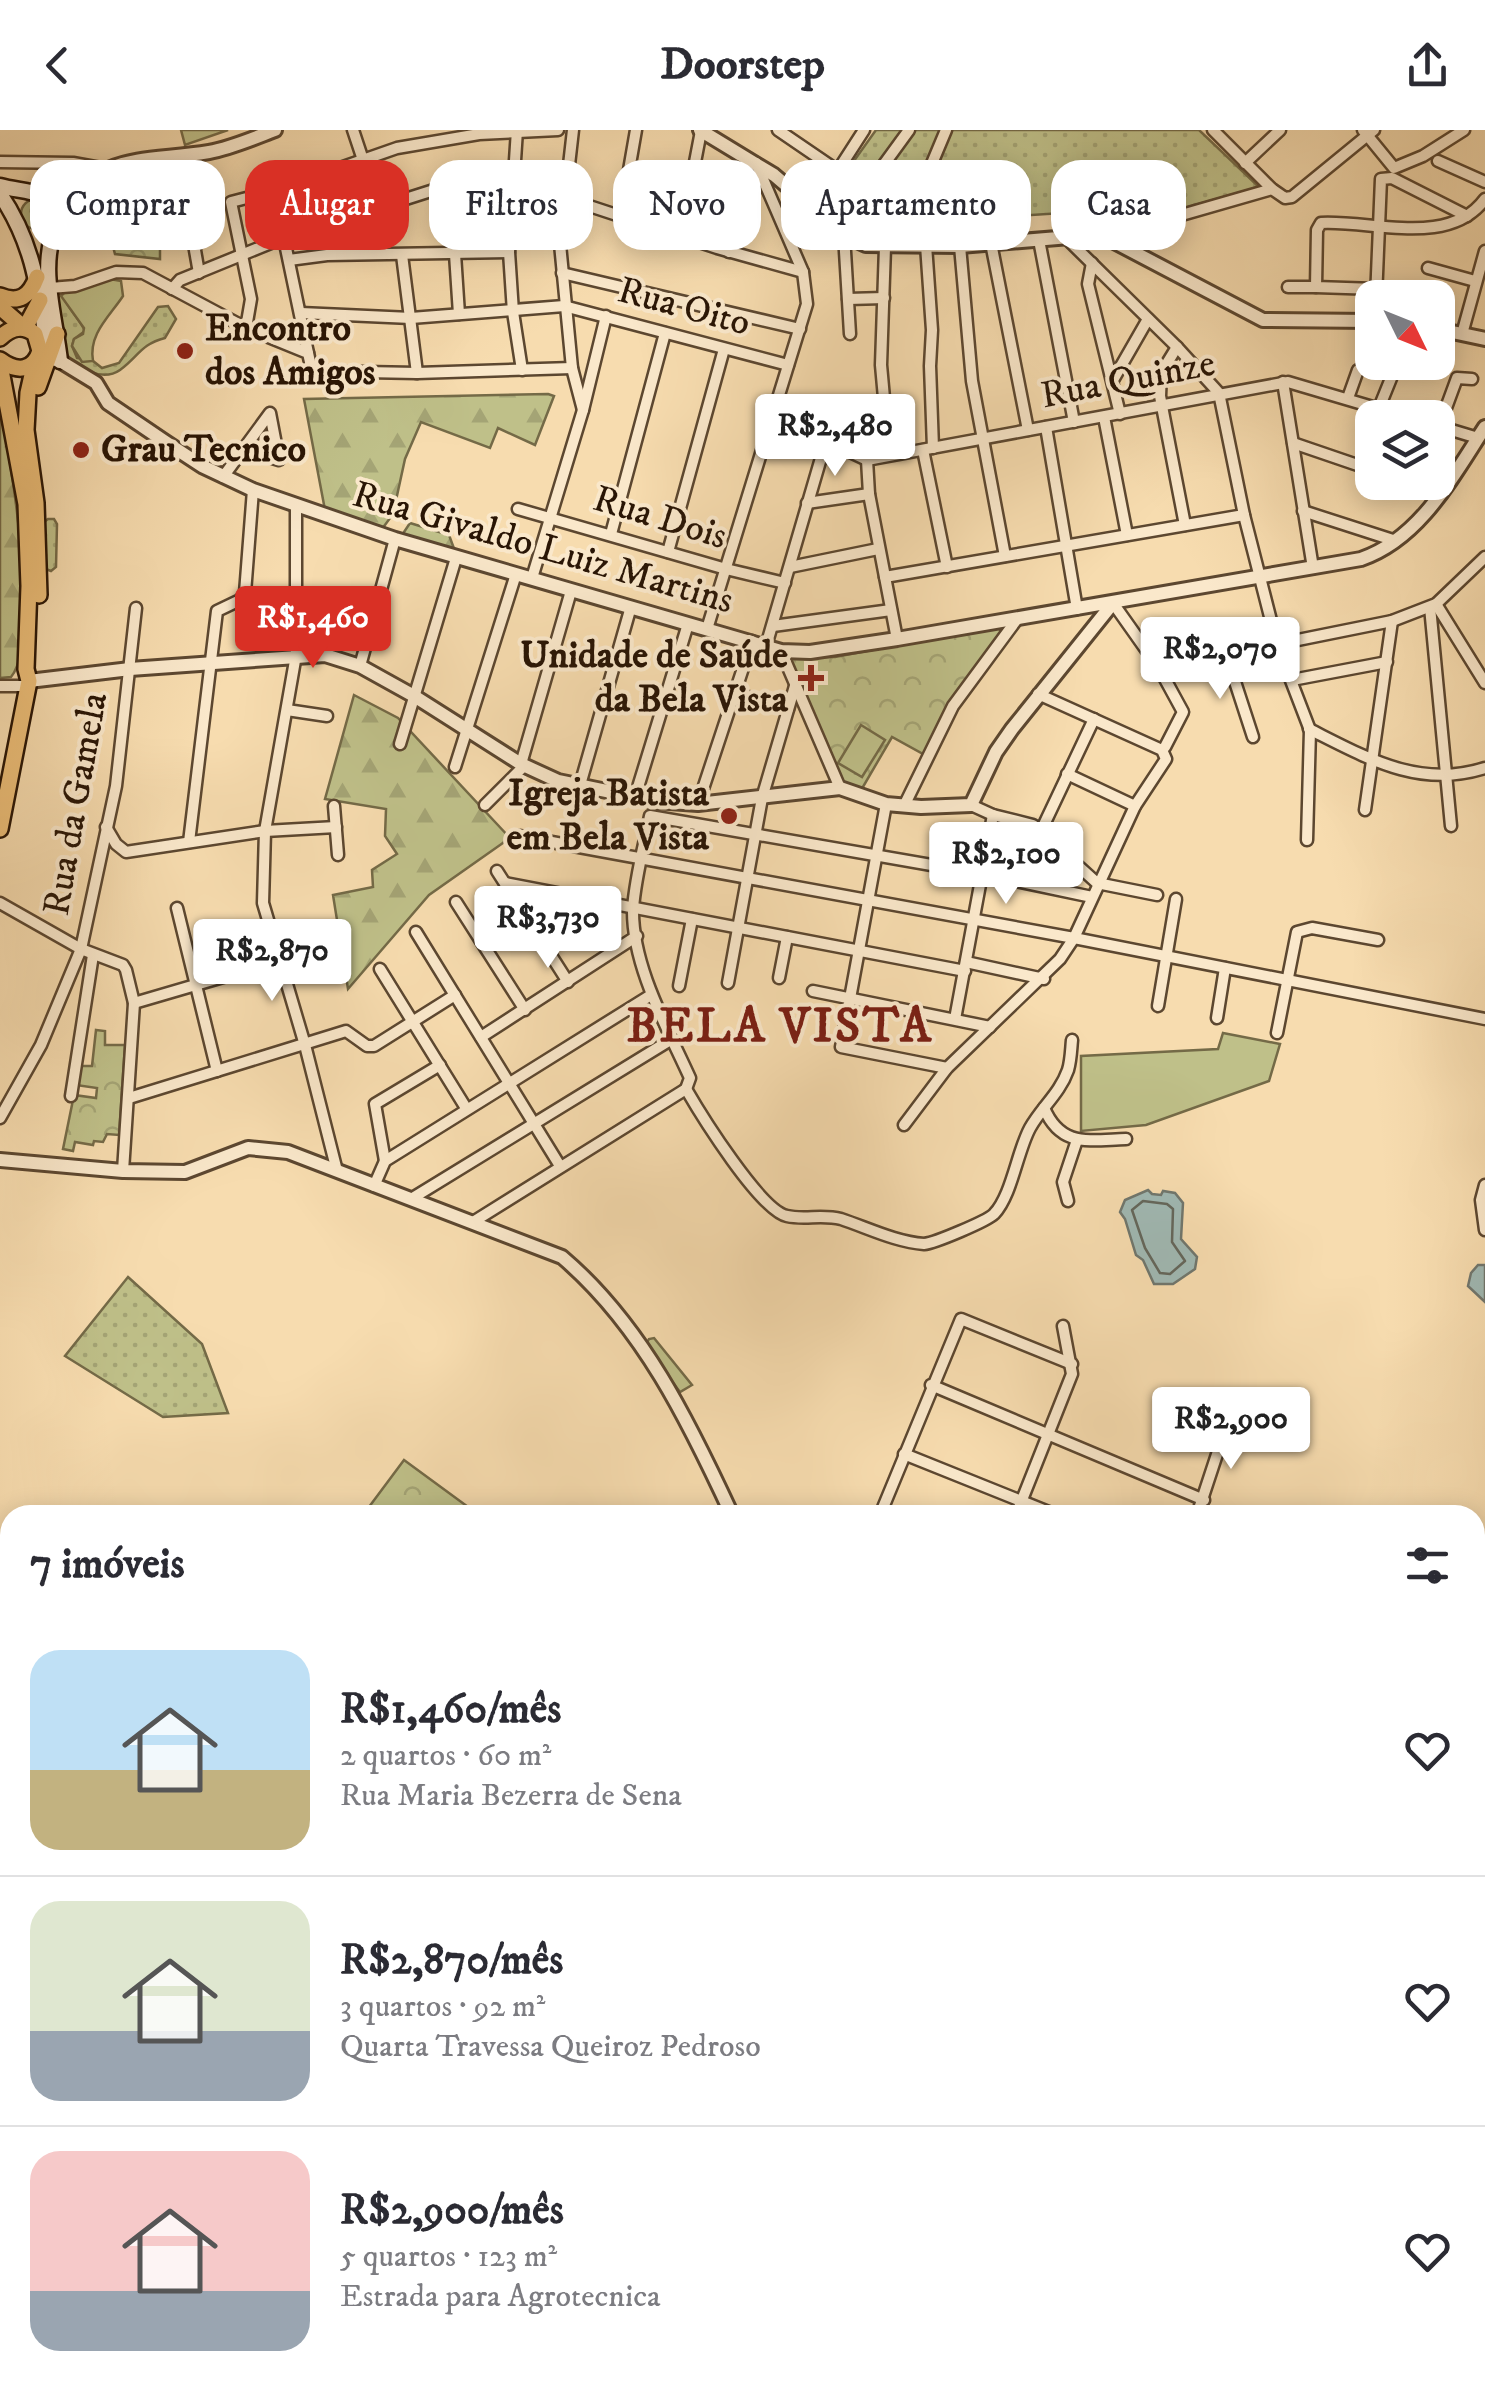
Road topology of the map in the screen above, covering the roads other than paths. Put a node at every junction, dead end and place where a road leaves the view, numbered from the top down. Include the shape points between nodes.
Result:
1 (275, 130) edge
2 (353, 130) edge
3 (558, 130) edge
4 (573, 130) edge
5 (636, 130) edge
6 (700, 130) edge
7 (778, 130) edge
8 (864, 130) edge
9 (908, 130) edge
10 (946, 130) edge
11 (1213, 130) edge
12 (1280, 130) edge
13 (1464, 130) edge
14 (517, 131) edge
15 (1368, 132) edge
16 (248, 134) edge
17 (365, 159) junction
18 (160, 160) edge
19 (362, 160) edge
20 (514, 160) edge
21 (569, 160) edge
22 (631, 160) edge
23 (694, 160) edge
24 (752, 160) edge
25 (822, 160) edge
26 (845, 160) edge
27 (887, 160) edge
28 (933, 160) edge
29 (1438, 161) dead end
30 (0, 162) edge
31 (30, 162) edge
32 (1245, 162) junction
33 (761, 176) edge
34 (1485, 182) edge
35 (1272, 189) junction
36 (0, 190) edge
37 (19, 190) junction
38 (30, 192) edge
39 (245, 199) edge
40 (1485, 199) edge
41 (10, 209) junction
42 (1186, 214) edge
43 (1466, 216) junction
44 (1378, 226) junction
45 (24, 233) junction
46 (30, 234) edge
47 (1051, 239) edge
48 (1031, 240) edge
49 (1039, 240) junction
50 (48, 250) edge
51 (195, 250) edge
52 (255, 250) edge
53 (287, 250) edge
54 (455, 250) edge
55 (561, 250) edge
56 (723, 250) edge
57 (845, 250) edge
58 (885, 250) edge
59 (926, 250) edge
60 (960, 250) edge
61 (992, 250) edge
62 (1078, 250) edge
63 (1131, 250) edge
64 (1485, 251) edge
65 (509, 252) joint
66 (729, 252) joint
67 (455, 254) junction
68 (243, 255) junction
69 (402, 255) junction
70 (289, 260) junction
71 (1092, 263) junction
72 (1428, 268) dead end
73 (199, 272) junction
74 (803, 272) junction
75 (562, 274) junction
76 (1376, 280) edge
77 (1475, 281) junction
78 (41, 284) junction
79 (1288, 287) dead end
80 (1316, 287) junction
81 (173, 290) junction
82 (1355, 291) edge
83 (0, 296) edge
84 (884, 298) junction
85 (848, 299) junction
86 (564, 306) junction
87 (0, 307) edge
88 (513, 312) junction
89 (301, 313) junction
90 (459, 314) junction
91 (606, 316) junction
92 (411, 318) junction
93 (1148, 319) junction
94 (1355, 321) edge
95 (24, 328) junction
96 (246, 328) junction
97 (800, 329) junction
98 (665, 333) junction
99 (1455, 333) edge
100 (57, 334) joint
101 (850, 334) dead end
102 (1462, 334) junction
103 (0, 338) edge
104 (1485, 339) edge
105 (1177, 347) junction
106 (724, 349) junction
107 (308, 353) junction
108 (46, 360) junction
109 (0, 362) edge
110 (788, 366) junction
111 (572, 368) junction
112 (522, 370) junction
113 (417, 374) junction
114 (1355, 378) edge
115 (1472, 379) dead end
116 (1112, 380) junction
117 (1283, 382) junction
118 (1219, 393) junction
119 (1348, 398) junction
120 (1355, 400) edge
121 (1448, 400) edge
122 (1162, 407) junction
123 (885, 409) dead end
124 (583, 410) junction
125 (1120, 414) junction
126 (1104, 417) junction
127 (1074, 422) junction
128 (768, 424) junction
129 (1046, 427) junction
130 (1028, 430) junction
131 (1455, 431) edge
132 (1480, 439) edge
133 (986, 440) junction
134 (826, 441) junction
135 (1293, 443) junction
136 (928, 449) junction
137 (253, 452) dead end
138 (867, 460) junction
139 (1355, 464) edge
140 (1455, 475) edge
141 (223, 477) junction
142 (253, 490) junction
143 (869, 494) junction
144 (1436, 500) edge
145 (807, 503) junction
146 (296, 505) junction
147 (518, 508) dead end
148 (1303, 511) junction
149 (1244, 515) junction
150 (550, 516) junction
151 (1184, 526) junction
152 (611, 534) junction
153 (1127, 535) junction
154 (394, 539) junction
155 (1396, 541) junction
156 (1064, 546) junction
157 (878, 549) junction
158 (668, 552) junction
159 (1005, 556) junction
160 (456, 558) junction
161 (1482, 565) edge
162 (790, 567) junction
163 (947, 567) junction
164 (1313, 568) junction
165 (726, 569) junction
166 (516, 574) junction
167 (1259, 576) junction
168 (884, 577) junction
169 (532, 578) junction
170 (785, 583) junction
171 (571, 591) junction
172 (1113, 604) junction
173 (1433, 606) junction
174 (136, 608) dead end
175 (1078, 609) junction
176 (630, 610) junction
177 (891, 610) junction
178 (1018, 618) junction
179 (1392, 620) junction
180 (688, 624) junction
181 (773, 626) junction
182 (707, 629) junction
183 (897, 639) junction
184 (752, 641) junction
185 (1277, 644) junction
186 (766, 646) junction
187 (781, 652) junction
188 (1226, 654) junction
189 (296, 655) junction
190 (1387, 662) junction
191 (212, 663) junction
192 (360, 666) junction
193 (1158, 668) junction
194 (130, 669) junction
195 (1292, 680) junction
196 (28, 681) junction
197 (1485, 683) edge
198 (0, 686) edge
199 (795, 686) junction
200 (735, 693) junction
201 (1038, 694) junction
202 (414, 696) junction
203 (788, 709) junction
204 (288, 710) junction
205 (327, 716) dead end
206 (1094, 718) junction
207 (1310, 729) junction
208 (468, 730) junction
209 (1253, 737) dead end
210 (400, 744) dead end
211 (1165, 747) dead end
212 (1373, 761) junction
213 (522, 765) junction
214 (455, 767) dead end
215 (1485, 768) edge
216 (1066, 774) junction
217 (1448, 776) junction
218 (580, 785) junction
219 (840, 788) junction
220 (634, 797) junction
221 (762, 798) junction
222 (698, 804) junction
223 (886, 804) junction
224 (485, 805) dead end
225 (971, 805) junction
226 (334, 806) dead end
227 (904, 806) junction
228 (1135, 806) junction
229 (1365, 810) dead end
230 (993, 815) junction
231 (106, 826) junction
232 (1452, 826) dead end
233 (336, 827) junction
234 (0, 829) edge
235 (1041, 831) junction
236 (265, 832) junction
237 (758, 834) junction
238 (519, 836) dead end
239 (1306, 840) dead end
240 (188, 842) junction
241 (338, 856) dead end
242 (875, 856) junction
243 (642, 860) junction
244 (497, 871) dead end
245 (983, 874) junction
246 (750, 880) junction
247 (1097, 882) junction
248 (506, 884) junction
249 (1157, 895) dead end
250 (1092, 897) junction
251 (1176, 898) dead end
252 (456, 902) dead end
253 (867, 902) junction
254 (602, 904) junction
255 (2, 906) edge
256 (176, 908) dead end
257 (634, 909) junction
258 (692, 920) junction
259 (975, 922) junction
260 (739, 928) junction
261 (416, 932) dead end
262 (637, 936) junction
263 (786, 937) junction
264 (1074, 938) junction
265 (1378, 940) dead end
266 (543, 942) junction
267 (81, 950) junction
268 (857, 951) junction
269 (93, 955) junction
270 (1166, 957) junction
271 (281, 960) junction
272 (966, 967) junction
273 (1225, 968) junction
274 (380, 969) dead end
275 (779, 978) dead end
276 (1044, 979) junction
277 (1287, 980) junction
278 (568, 982) junction
279 (728, 983) dead end
280 (679, 986) dead end
281 (195, 987) junction
282 (814, 991) dead end
283 (455, 995) junction
284 (651, 995) junction
285 (849, 999) junction
286 (134, 1003) junction
287 (1158, 1006) dead end
288 (524, 1010) junction
289 (1217, 1018) dead end
290 (956, 1019) junction
291 (1485, 1019) edge
292 (412, 1021) junction
293 (990, 1027) junction
294 (1276, 1033) dead end
295 (481, 1038) junction
296 (672, 1039) junction
297 (1072, 1040) dead end
298 (305, 1045) junction
299 (440, 1065) junction
300 (947, 1068) junction
301 (217, 1071) junction
302 (508, 1082) junction
303 (686, 1089) junction
304 (71, 1096) dead end
305 (129, 1098) junction
306 (466, 1108) junction
307 (1044, 1108) junction
308 (0, 1118) edge
309 (534, 1124) junction
310 (904, 1125) dead end
311 (1126, 1139) dead end
312 (1077, 1140) junction
313 (0, 1160) edge
314 (385, 1161) junction
315 (560, 1166) junction
316 (337, 1171) junction
317 (123, 1172) junction
318 (1485, 1185) edge
319 (374, 1186) junction
320 (411, 1199) junction
321 (1068, 1201) dead end
322 (472, 1222) junction
323 (1485, 1230) edge
324 (1063, 1326) dead end
325 (1072, 1364) junction
326 (931, 1385) junction
327 (1224, 1433) dead end
328 (1049, 1434) junction
329 (904, 1454) junction
330 (1204, 1500) junction
331 (1022, 1501) junction
332 (727, 1505) edge
333 (884, 1505) edge
334 (1020, 1505) edge
335 (1032, 1505) edge
336 (1202, 1505) edge

1 - 16 street
2 - 17 street
3 - 14 street
4 - 21 street
5 - 22 street
6 - 23 street
6 - 24 street
7 - 25 street
8 - 26 street
9 - 27 street
10 - 28 street
11 - 32 street
12 - 32 street
13 - 15 street via 1394,168
14 - 17 street via 438,140
14 - 20 street
15 - 35 street via 1292,197
16 - 18 street via 214,151
17 - 19 street
29 - 34 street
30 - 31 street
32 - 35 street
33 - 74 street
35 - 42 street
36 - 37 main road
36 - 41 main road
37 - 38 main road
37 - 41 main road
39 - 68 street via 232,202
40 - 43 street
41 - 45 main road
43 - 44 street via 1448,226
43 - 44 street via 1388,176 1380,179
44 - 76 street
44 - 80 street via 1321,223
45 - 46 main road
45 - 78 main road
47 - 49 street
48 - 49 street
49 - 127 street
50 - 78 main road
51 - 73 street
52 - 68 street
53 - 70 street
54 - 67 street
55 - 75 street
56 - 66 street
57 - 85 street
58 - 84 street
59 - 136 street via 932,330
60 - 133 street via 972,381
61 - 130 street
62 - 71 street
63 - 94 street via 1263,320
64 - 77 street
65 - 67 street
65 - 88 street
66 - 74 street
67 - 69 street
67 - 90 street
68 - 73 street
68 - 96 street via 251,304
69 - 70 street
69 - 92 street
70 - 89 street
71 - 93 street
71 - 116 street via 1088,284
72 - 77 street
73 - 81 street
74 - 97 street via 807,304
75 - 86 street
75 - 97 street
77 - 102 street
78 - 81 street via 68,288 130,271
78 - 83 main road via 22,298
78 - 95 main road
78 - 100 main road
78 - 108 main road
79 - 80 street
80 - 82 street
81 - 96 street
84 - 85 street
84 - 123 street
85 - 101 street
86 - 88 street
86 - 91 street, Rua Oito
86 - 111 street
87 - 95 main road
88 - 90 street
88 - 112 street
89 - 92 street
89 - 107 street
90 - 92 street
91 - 98 street, Rua Oito
91 - 124 street
92 - 113 street
93 - 105 street
93 - 116 street
95 - 103 main road
95 - 108 main road via 38,339
96 - 107 street
97 - 110 street
98 - 106 street, Rua Oito
98 - 152 street
99 - 102 street
100 - 108 main road
102 - 104 street
105 - 118 street
105 - 122 street via 1162,373
106 - 110 street, Rua Oito
106 - 158 street
107 - 113 street via 312,371
108 - 109 main road via 18,369
108 - 141 street, Rua Givaldo Luiz Martins via 96,383 117,410
108 - 196 main road via 26,418 39,579
109 - 196 main road via 26,504
110 - 128 street
111 - 112 street
111 - 124 street
112 - 113 street
114 - 119 street
115 - 121 street via 1457,378
116 - 125 street
117 - 118 street, Rua Quinze
117 - 119 street
117 - 135 street
118 - 122 street, Rua Quinze
118 - 149 street
119 - 120 street
122 - 125 street, Rua Quinze
122 - 151 street
124 - 150 street
125 - 126 street, Rua Quinze
126 - 127 street, Rua Quinze
126 - 153 street
127 - 129 street, Rua Quinze
128 - 134 street
128 - 165 street
129 - 130 street, Rua Quinze
129 - 156 street
130 - 133 street, Rua Quinze
131 - 132 street
132 - 140 street, Rua Givaldo Luiz Martins
133 - 136 street, Rua Quinze
133 - 159 street
134 - 138 street
134 - 145 street
135 - 139 street
135 - 148 street
136 - 138 street, Rua Quinze
136 - 163 street
137 - 141 street via 280,460 270,413
138 - 143 street
141 - 142 street, Rua Givaldo Luiz Martins
142 - 146 street, Rua Givaldo Luiz Martins
142 - 191 street via 245,594 217,611
143 - 145 street
143 - 157 street
144 - 155 street, Rua Givaldo Luiz Martins
145 - 162 street
146 - 154 street, Rua Givaldo Luiz Martins
146 - 189 street
147 - 150 street, Rua Dois
148 - 155 street
148 - 164 street
149 - 151 street
149 - 167 street
150 - 152 street, Rua Dois
150 - 169 street
151 - 153 street
152 - 158 street, Rua Dois
153 - 156 street
154 - 160 street, Rua Givaldo Luiz Martins
154 - 192 street
155 - 164 street, Rua Givaldo Luiz Martins via 1362,559
156 - 159 street
156 - 175 street
157 - 162 street
157 - 168 street
158 - 165 street, Rua Dois
159 - 163 street
160 - 166 street, Rua Givaldo Luiz Martins
160 - 202 street
161 - 173 street
162 - 170 street
163 - 168 street
164 - 167 street, Rua Givaldo Luiz Martins
165 - 170 street, Rua Dois
165 - 182 street
166 - 169 street, Rua Givaldo Luiz Martins
166 - 208 street
167 - 172 street, Rua Givaldo Luiz Martins
167 - 185 street
168 - 177 street
169 - 171 street, Rua Givaldo Luiz Martins
170 - 181 street
171 - 176 street, Rua Givaldo Luiz Martins
171 - 213 street
172 - 175 street, Rua Givaldo Luiz Martins
172 - 193 street
172 - 201 street
173 - 179 street
173 - 197 street
173 - 217 street
174 - 194 street, Rua da Gamela
175 - 178 street, Rua Givaldo Luiz Martins
176 - 180 street, Rua Givaldo Luiz Martins
176 - 218 street
177 - 181 street
177 - 183 street
178 - 183 street, Rua Givaldo Luiz Martins
178 - 227 street via 953,706
179 - 185 street
179 - 190 street
180 - 182 street, Rua Givaldo Luiz Martins
180 - 220 street
181 - 186 street
182 - 184 street, Rua Givaldo Luiz Martins
183 - 187 street, Rua Givaldo Luiz Martins
184 - 186 street, Rua Givaldo Luiz Martins
184 - 200 street
185 - 188 street
185 - 195 street
186 - 187 street, Rua Givaldo Luiz Martins
187 - 199 street
188 - 193 street
188 - 209 street
189 - 191 street
189 - 192 street
189 - 204 street
190 - 195 street
190 - 212 street
191 - 194 street
191 - 240 street
192 - 202 street
193 - 211 street via 1183,712
194 - 196 street
194 - 231 street, Rua da Gamela
195 - 207 street
196 - 198 street
196 - 234 main road
199 - 203 street
199 - 219 street
200 - 203 street
200 - 222 street
201 - 206 street
201 - 225 street via 996,752
202 - 208 street
202 - 210 street
203 - 221 street
204 - 205 street
204 - 236 street
206 - 216 street
206 - 228 street via 1164,754
207 - 212 street
207 - 239 street
208 - 213 street
208 - 214 street
212 - 217 street via 1415,775
212 - 229 street
213 - 218 street
213 - 224 street
215 - 217 street
216 - 228 street
216 - 235 street
217 - 232 street
218 - 220 street
219 - 221 street
219 - 223 street
220 - 222 street
221 - 222 street
221 - 237 street
223 - 227 street
223 - 242 street
225 - 227 street
225 - 230 street
226 - 233 street
228 - 247 street
230 - 235 street
230 - 245 street
231 - 240 street via 126,852
231 - 267 street, Rua da Gamela
233 - 236 street
233 - 241 street
235 - 247 street
236 - 240 street
236 - 271 street via 263,903
237 - 242 street
237 - 243 street via 650,816
237 - 246 street
238 - 243 street
242 - 245 street
242 - 253 street
243 - 246 street
243 - 257 street
244 - 248 street
245 - 250 street
245 - 259 street
246 - 253 street
246 - 260 street
247 - 249 street
247 - 250 street
248 - 254 street
248 - 266 street
250 - 264 street
251 - 270 street
252 - 288 street
253 - 259 street
253 - 268 street
254 - 257 street
254 - 266 street
255 - 267 street
256 - 281 street
257 - 258 street
257 - 262 street
258 - 260 street
258 - 280 street
259 - 264 street
259 - 272 street
260 - 263 street
260 - 279 street
261 - 283 street
262 - 278 street
262 - 284 street
263 - 268 street
263 - 275 street
264 - 270 street
264 - 276 street
265 - 277 street via 1303,928
266 - 278 street
267 - 269 street
267 - 308 street, Rua da Gamela
268 - 272 street
268 - 285 street
269 - 286 street via 123,965
269 - 304 street
270 - 273 street
270 - 287 street
271 - 281 street
271 - 298 street
272 - 276 street
272 - 290 street
273 - 277 street
273 - 289 street
274 - 292 street
276 - 293 street
277 - 291 street
277 - 294 street
278 - 288 street
281 - 286 street
281 - 301 street
282 - 285 street
283 - 292 street
283 - 295 street
284 - 296 street
284 - 302 street
285 - 290 street
285 - 300 street via 841,1047
286 - 305 street
288 - 295 street
290 - 293 street
292 - 298 street via 374,1046 346,1031
292 - 299 street
293 - 300 street
295 - 302 street
296 - 303 street via 690,1078
296 - 309 street
297 - 307 street via 1062,1084
298 - 301 street
298 - 316 street
299 - 306 street
299 - 314 street via 375,1104
300 - 310 street
301 - 305 street
302 - 306 street
302 - 309 street
303 - 307 street via 774,1211 838,1218 913,1244 936,1242 992,1216
303 - 315 street
305 - 317 street
306 - 314 street
307 - 312 street via 1050,1123
309 - 315 street
309 - 320 street
311 - 312 street
312 - 321 street via 1063,1182
313 - 317 street
314 - 319 street
315 - 322 street
316 - 317 street via 288,1152 248,1148 185,1172
316 - 319 street
318 - 323 street
319 - 320 street
320 - 322 street
322 - 332 street via 562,1257 589,1283 665,1382
324 - 325 street
325 - 326 street via 960,1319
325 - 328 street
326 - 328 street
326 - 329 street
327 - 330 street
328 - 330 street
328 - 331 street
329 - 331 street
329 - 333 street
330 - 336 street
331 - 334 street
331 - 335 street

